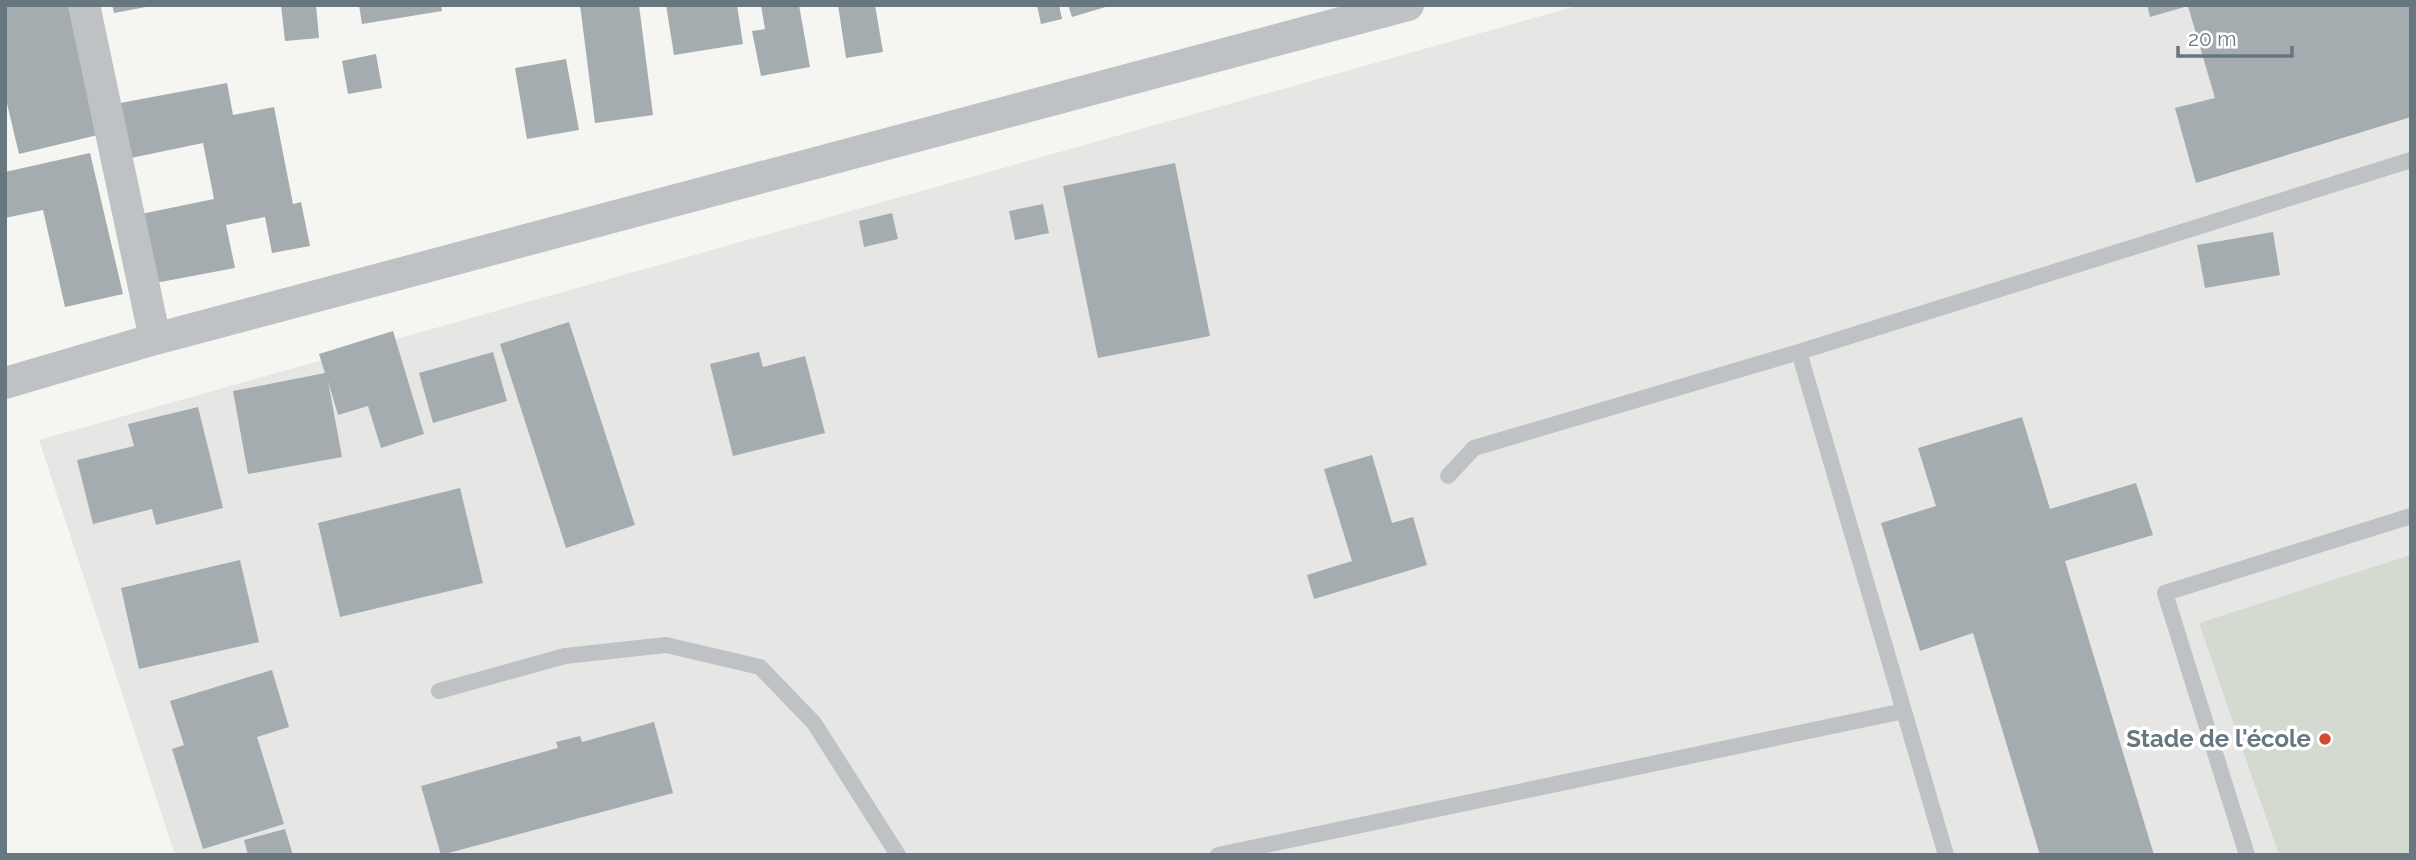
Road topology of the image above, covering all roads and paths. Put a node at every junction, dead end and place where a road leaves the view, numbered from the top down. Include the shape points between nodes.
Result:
1 (84, 5) edge
2 (1408, 5) edge
3 (2411, 160) edge
4 (155, 338) junction
5 (1799, 352) junction
6 (5, 383) edge
7 (1448, 476) dead end
8 (2411, 516) edge
9 (439, 691) dead end
10 (1904, 711) junction
11 (898, 855) edge
12 (1218, 855) edge
13 (1947, 855) edge
14 (2248, 855) edge

1 - 4 street
2 - 4 street
3 - 5 lane
4 - 6 street
5 - 7 lane via 1474,448
5 - 10 lane
8 - 14 lane via 2165,593
9 - 11 lane via 565,656 666,645 760,667 814,723
10 - 12 lane
10 - 13 lane

